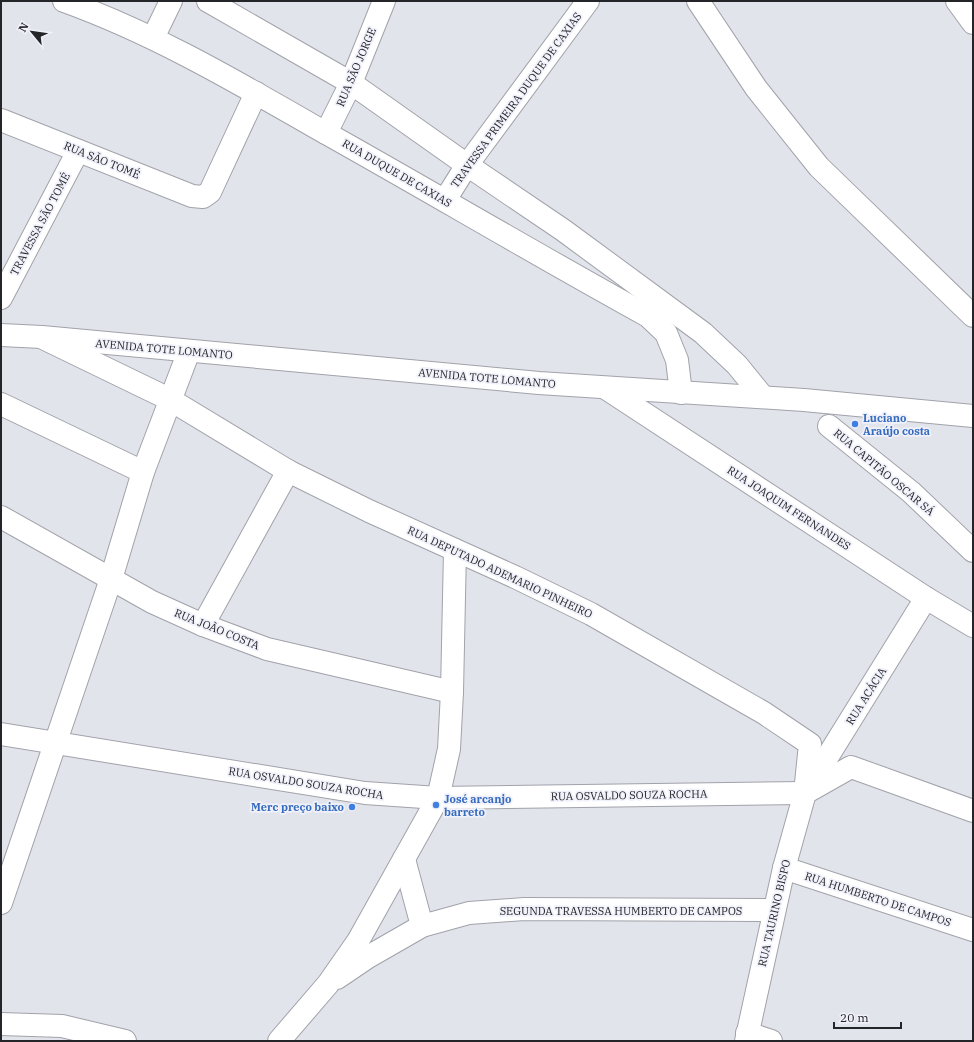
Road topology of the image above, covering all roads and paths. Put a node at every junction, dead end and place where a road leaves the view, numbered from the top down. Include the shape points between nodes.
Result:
1 (64, 1) edge
2 (171, 1) edge
3 (208, 1) edge
4 (384, 1) edge
5 (588, 1) edge
6 (698, 1) edge
7 (957, 1) edge
8 (973, 23) edge
9 (153, 38) junction
10 (351, 83) junction
11 (256, 93) junction
12 (1, 120) edge
13 (326, 133) junction
14 (78, 151) junction
15 (467, 165) junction
16 (445, 200) junction
17 (1, 298) edge
18 (655, 309) junction
19 (973, 316) edge
20 (1, 335) edge
21 (42, 337) junction
22 (189, 351) junction
23 (607, 389) junction
24 (681, 393) junction
25 (763, 397) junction
26 (169, 399) junction
27 (1, 404) edge
28 (973, 416) edge
29 (829, 426) dead end
30 (288, 471) junction
31 (143, 472) junction
32 (1, 517) edge
33 (455, 550) junction
34 (973, 551) edge
35 (111, 580) junction
36 (926, 598) junction
37 (203, 625) junction
38 (973, 626) edge
39 (452, 692) junction
40 (1, 734) edge
41 (55, 743) junction
42 (805, 793) junction
43 (438, 798) junction
44 (973, 811) edge
45 (404, 859) junction
46 (784, 868) junction
47 (1, 903) edge
48 (774, 910) junction
49 (422, 926) junction
50 (973, 930) edge
51 (328, 984) junction
52 (1, 1024) edge
53 (746, 1037) edge
54 (125, 1041) edge
55 (279, 1041) edge
56 (771, 1041) edge

1 - 9 street, RUA DUQUE DE CAXIAS via 106,16
2 - 9 street
3 - 10 street, RUA DUQUE DE CAXIAS
4 - 10 street, RUA SÃO JORGE
5 - 15 street, TRAVESSA PRIMEIRA DUQUE DE CAXIAS
6 - 19 street via 756,88 819,167
7 - 8 street
9 - 11 street, RUA DUQUE DE CAXIAS
10 - 13 street, RUA SÃO JORGE
10 - 15 street, RUA DUQUE DE CAXIAS
11 - 13 street, RUA DUQUE DE CAXIAS
11 - 14 street, RUA SÃO TOMÉ via 210,192 203,197 192,196
12 - 14 street, RUA SÃO TOMÉ
13 - 16 street, RUA DUQUE DE CAXIAS
14 - 17 street, TRAVESSA SÃO TOMÉ
15 - 16 street, TRAVESSA PRIMEIRA DUQUE DE CAXIAS
15 - 18 street, RUA DUQUE DE CAXIAS via 563,230
16 - 18 street, RUA DUQUE DE CAXIAS via 518,245
18 - 24 street, RUA DUQUE DE CAXIAS via 677,360
18 - 25 street, RUA DUQUE DE CAXIAS via 703,333 737,365
20 - 21 street, AVENIDA TOTE LOMANTO
21 - 22 street, AVENIDA TOTE LOMANTO
21 - 26 street, RUA DEPUTADO ADEMARIO PINHEIRO
22 - 23 street, AVENIDA TOTE LOMANTO
22 - 26 street
23 - 24 street, AVENIDA TOTE LOMANTO
23 - 36 street, RUA JOAQUIM FERNANDES
24 - 25 street, AVENIDA TOTE LOMANTO
25 - 28 street, AVENIDA TOTE LOMANTO
26 - 30 street, RUA DEPUTADO ADEMARIO PINHEIRO
26 - 31 street
27 - 31 street
29 - 34 street, RUA CAPITÃO OSCAR SÁ via 911,492
30 - 33 street, RUA DEPUTADO ADEMARIO PINHEIRO
30 - 37 street
31 - 35 street
32 - 35 street, RUA JOÃO COSTA
33 - 39 street, SEGUNDA TRAVESSA HUMBERTO DE CAMPOS
33 - 42 street, RUA DEPUTADO ADEMARIO PINHEIRO via 591,614 764,713 810,744
35 - 37 street, RUA JOÃO COSTA
35 - 41 street
36 - 38 street, RUA JOAQUIM FERNANDES
36 - 42 street, RUA ACÁCIA
37 - 39 street, RUA JOÃO COSTA via 267,649
39 - 43 street, SEGUNDA TRAVESSA HUMBERTO DE CAMPOS via 449,749
40 - 41 street, RUA OSVALDO SOUZA ROCHA
41 - 43 street, RUA OSVALDO SOUZA ROCHA via 365,793
41 - 47 street
42 - 43 street, RUA OSVALDO SOUZA ROCHA
42 - 44 street via 851,767
42 - 46 street, RUA TAURINO BISPO
43 - 45 street, SEGUNDA TRAVESSA HUMBERTO DE CAMPOS
45 - 49 street
45 - 51 street, SEGUNDA TRAVESSA HUMBERTO DE CAMPOS via 358,941
46 - 48 street, RUA TAURINO BISPO
46 - 50 street, RUA HUMBERTO DE CAMPOS
48 - 49 street, SEGUNDA TRAVESSA HUMBERTO DE CAMPOS via 524,909 469,913
48 - 53 street, RUA TAURINO BISPO
49 - 51 street, SEGUNDA TRAVESSA HUMBERTO DE CAMPOS
51 - 55 street, SEGUNDA TRAVESSA HUMBERTO DE CAMPOS
52 - 54 street via 62,1026
53 - 56 street, RUA TAURINO BISPO

